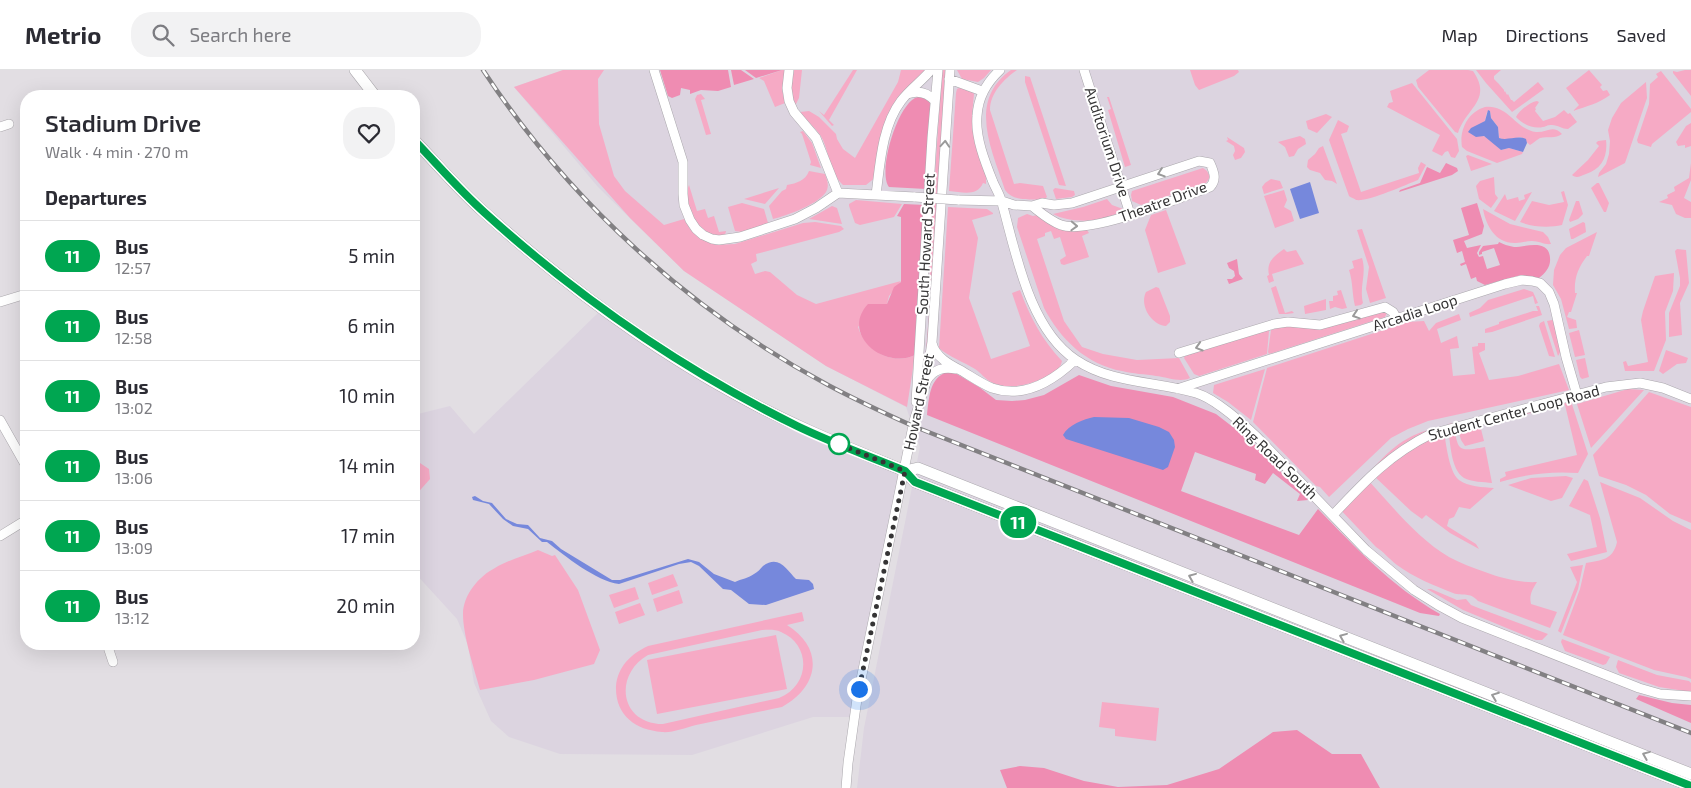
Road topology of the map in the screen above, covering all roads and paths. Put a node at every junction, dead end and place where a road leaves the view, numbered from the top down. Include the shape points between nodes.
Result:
1 (355, 70) edge
2 (654, 70) edge
3 (789, 70) edge
4 (931, 70) edge
5 (938, 70) edge
6 (1000, 70) edge
7 (1084, 70) edge
8 (949, 74) edge
9 (370, 90) edge
10 (982, 91) junction
11 (906, 94) junction
12 (935, 101) junction
13 (10, 124) dead end
14 (0, 127) edge
15 (420, 146) edge
16 (1122, 187) junction
17 (838, 194) junction
18 (876, 195) junction
19 (1002, 201) junction
20 (1032, 206) junction
21 (1130, 214) junction
22 (20, 296) edge
23 (0, 302) edge
24 (1397, 319) junction
25 (932, 342) junction
26 (1179, 354) dead end
27 (1075, 360) junction
28 (957, 369) junction
29 (926, 382) junction
30 (1177, 389) junction
31 (1577, 395) junction
32 (1691, 399) edge
33 (915, 417) junction
34 (0, 420) edge
35 (20, 455) edge
36 (905, 471) junction
37 (1333, 515) junction
38 (20, 524) edge
39 (0, 536) edge
40 (109, 650) edge
41 (114, 662) dead end
42 (1691, 696) edge
43 (1691, 774) edge
44 (1691, 786) edge
45 (846, 788) edge

1 - 9 main road
2 - 17 street via 683,162 684,205 696,229 712,239 734,239 795,219
3 - 17 street via 789,101 816,138
4 - 11 street
5 - 12 street, South Howard Street
6 - 10 street, Ring Road South
7 - 16 street, Auditorium Drive
8 - 10 street
25 -> 8 street, Howard Street
10 - 19 street, Ring Road South via 977,130
11 - 12 street via 922,92
11 - 18 street via 888,128
12 - 33 street, South Howard Street
13 - 14 street
15 - 36 main road via 484,212 586,298 648,341 739,396 790,422
16 - 20 street, Theatre Drive via 1072,203
16 - 21 street, Auditorium Drive
21 -> 16 street, Theatre Drive via 1210,187 1215,177 1208,162 1199,161
17 - 18 street, Theatre Drive
18 - 19 street, Theatre Drive, bridge
19 - 20 street, Theatre Drive
19 - 27 street, Ring Road South via 1038,315 1054,340
20 -> 21 street, Theatre Drive via 1062,225 1079,227
22 - 23 street
24 -> 26 street via 1385,307 1320,325 1282,322
24 - 30 street, Arcadia Loop
24 - 31 street, Arcadia Loop via 1505,284 1522,280 1538,282 1553,299
25 - 28 street via 936,353
25 - 29 street, Howard Street
27 - 28 street via 1052,380 1023,390 992,388
27 - 30 street, Ring Road South via 1113,377
28 - 29 street via 938,369
29 - 33 street, Howard Street
30 - 37 street, Ring Road South via 1198,394 1239,420
31 - 32 street, Student Center Loop Road via 1640,383
31 - 37 street, Student Center Loop Road via 1430,434 1387,461
33 - 36 street, Howard Street
34 - 35 street
43 -> 36 main road via 918,468
36 - 44 main road via 915,482
36 - 45 street, Howard Street via 857,699
37 - 42 street, Ring Road South via 1396,576 1462,618 1639,688 1660,694
38 - 39 street
40 - 41 street

